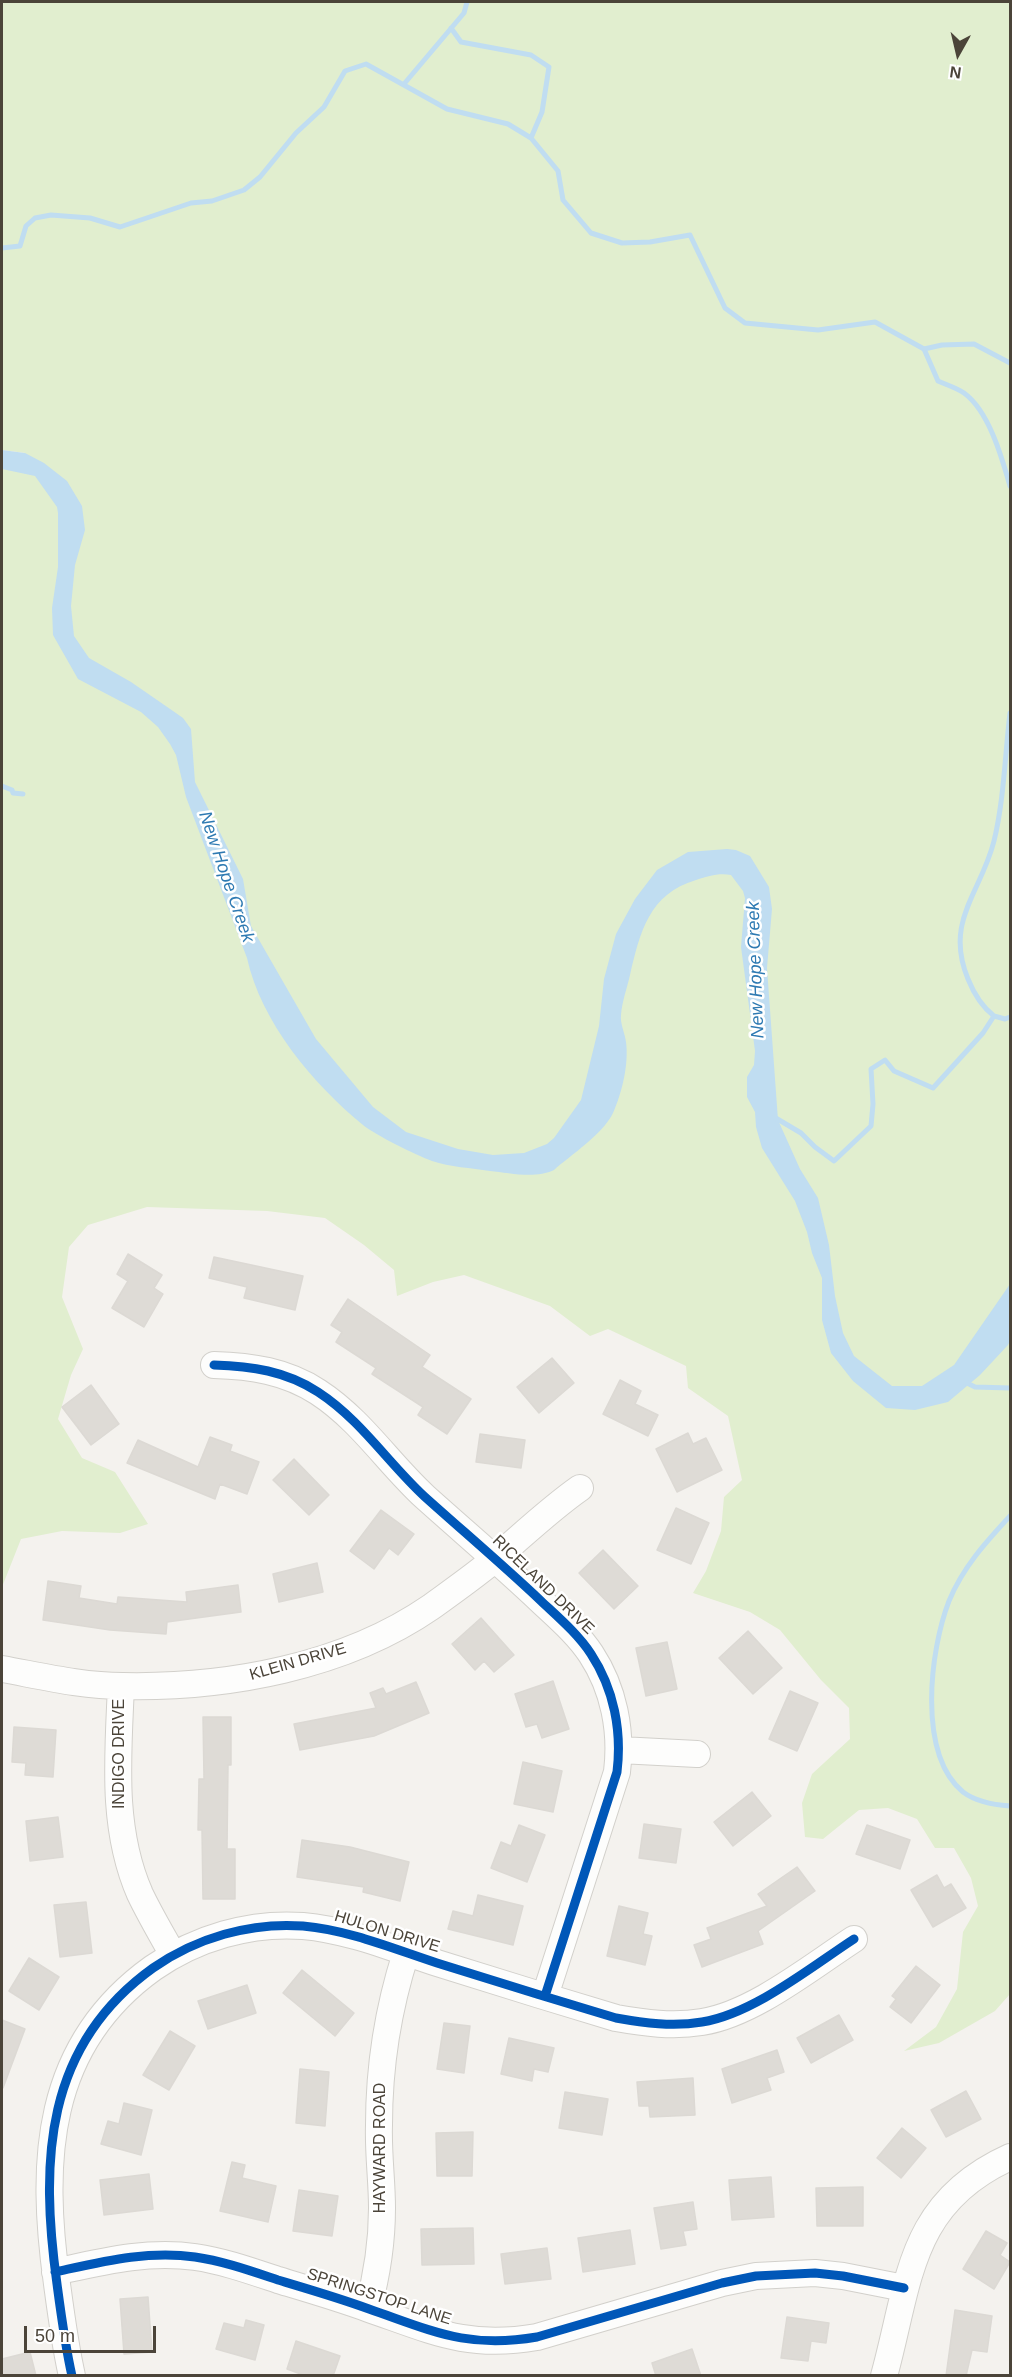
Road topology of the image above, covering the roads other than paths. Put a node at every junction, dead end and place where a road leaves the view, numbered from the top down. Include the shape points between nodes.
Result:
1 (214, 1365) dead end
2 (580, 1488) dead end
3 (495, 1559) junction
4 (2, 1669) edge
5 (121, 1686) junction
6 (620, 1750) junction
7 (697, 1754) dead end
8 (854, 1939) dead end
9 (406, 1953) junction
10 (173, 1955) junction
11 (545, 1996) junction
12 (1011, 2157) edge
13 (55, 2272) junction
14 (904, 2288) junction
15 (368, 2308) junction
16 (72, 2376) edge
17 (884, 2376) edge

1 - 3 street, RICELAND DRIVE via 249,1366 286,1375 317,1391 347,1413 423,1496
2 - 3 street, KLEIN DRIVE via 550,1509
3 - 5 street, KLEIN DRIVE via 398,1627 327,1657 242,1678
3 - 6 street, RICELAND DRIVE via 560,1619 591,1654 613,1703
4 - 5 street, KLEIN DRIVE
5 - 10 street, INDIGO DRIVE via 117,1778 124,1844 140,1894
6 - 7 street
6 - 11 street, RICELAND DRIVE via 611,1795
8 - 11 street, HULON DRIVE via 750,2005 703,2022 648,2024
9 - 10 street, HULON DRIVE via 327,1930 271,1926 218,1936
9 - 11 street, HULON DRIVE
9 - 15 street, HAYWARD ROAD via 389,2014 381,2070 381,2236
10 - 13 street, HULON DRIVE via 143,1976 103,2014 74,2060 62,2090 49,2154
12 - 14 street via 977,2175 949,2200 925,2234
13 - 15 street, SPRINGSTOP LANE via 145,2255 194,2257 246,2269
13 - 16 street, HULON DRIVE
14 - 15 street, SPRINGSTOP LANE via 815,2273 756,2276 511,2342 437,2334
14 - 17 street

